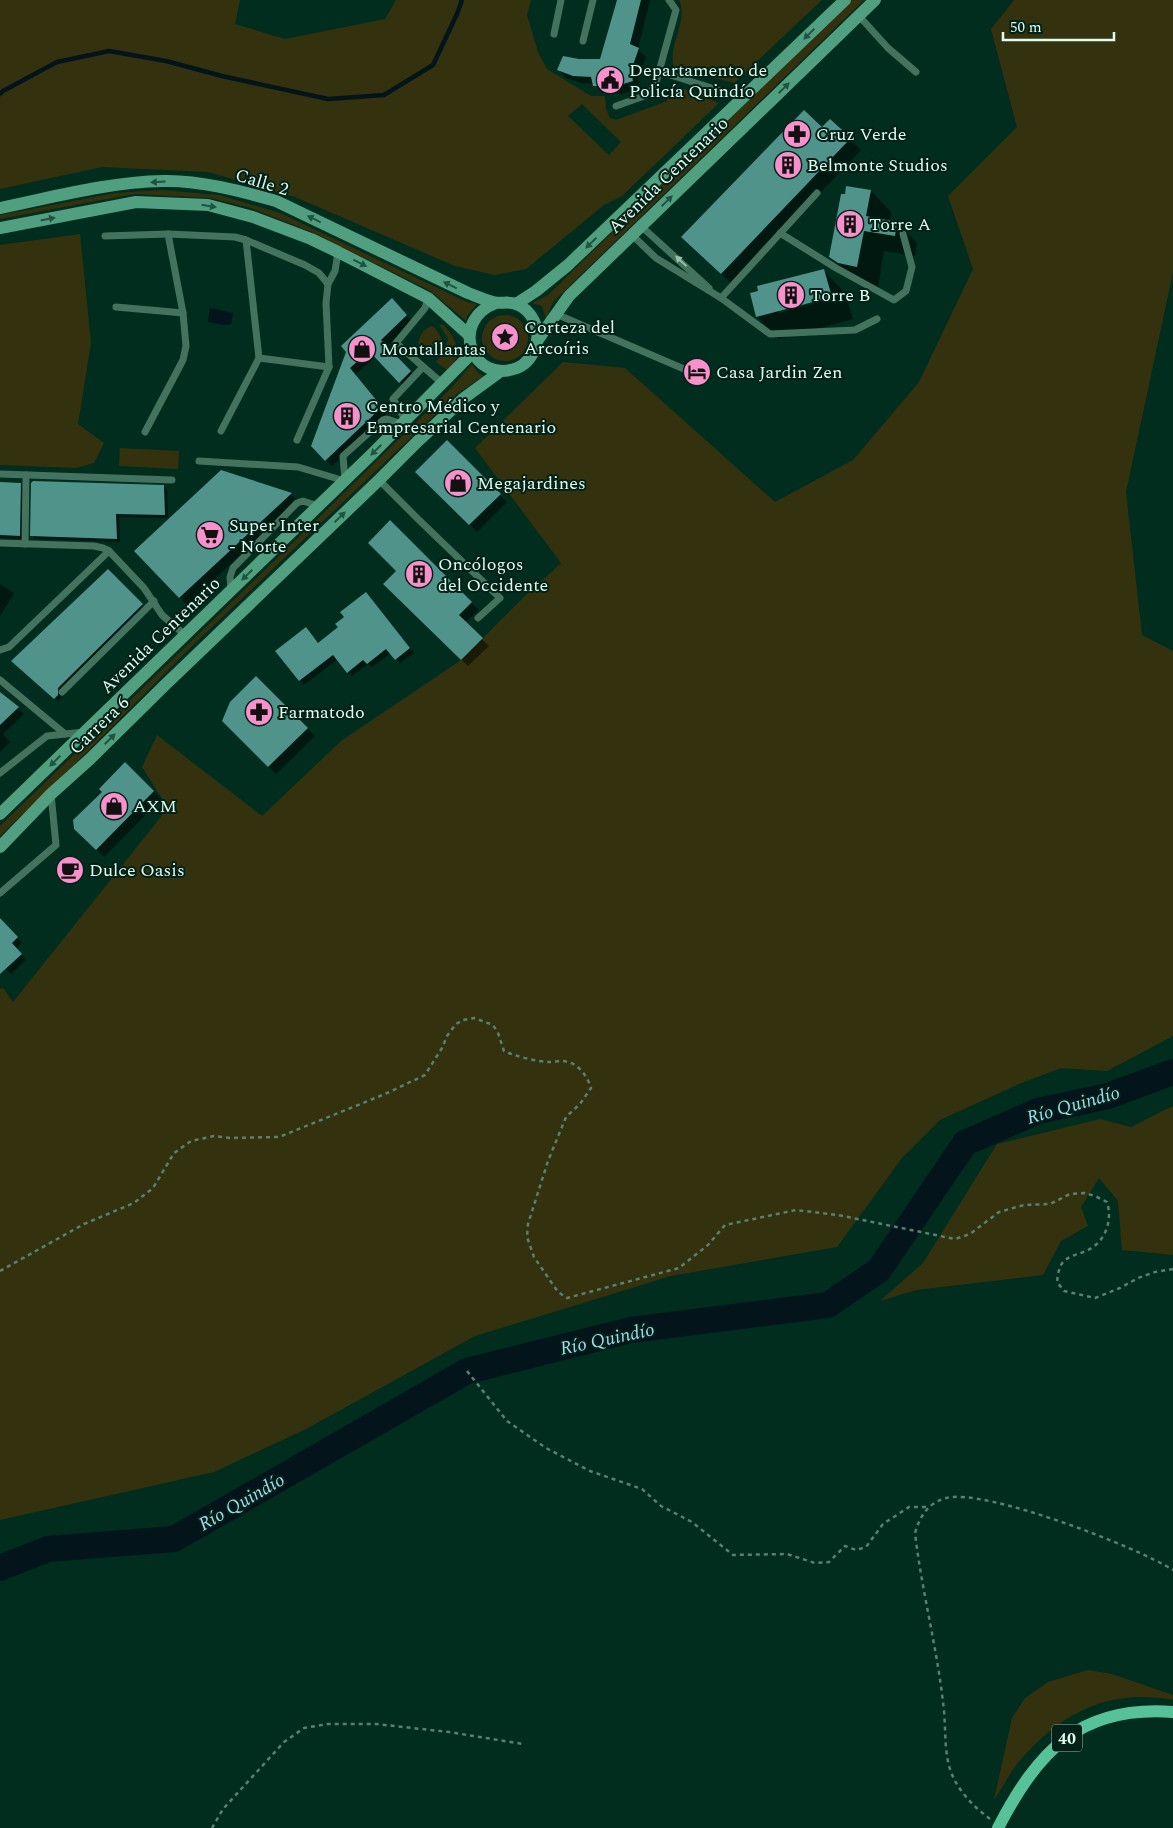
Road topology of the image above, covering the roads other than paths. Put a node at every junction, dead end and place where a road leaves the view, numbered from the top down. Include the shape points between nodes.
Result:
1 (561, 0) edge
2 (594, 0) edge
3 (669, 0) edge
4 (844, 0) edge
5 (875, 0) edge
6 (859, 16) junction
7 (554, 34) dead end
8 (583, 42) dead end
9 (658, 71) junction
10 (916, 72) dead end
11 (743, 98) junction
12 (616, 106) dead end
13 (817, 194) dead end
14 (0, 208) edge
15 (642, 226) junction
16 (0, 228) edge
17 (780, 233) junction
18 (168, 234) junction
19 (903, 234) dead end
20 (632, 235) junction
21 (105, 236) dead end
22 (246, 240) junction
23 (338, 252) junction
24 (328, 284) junction
25 (428, 298) junction
26 (721, 298) junction
27 (496, 302) junction
28 (516, 304) junction
29 (116, 307) dead end
30 (183, 313) junction
31 (556, 314) junction
32 (878, 319) dead end
33 (469, 335) junction
34 (538, 341) junction
35 (472, 353) junction
36 (259, 358) junction
37 (329, 367) junction
38 (424, 367) junction
39 (684, 369) dead end
40 (501, 371) junction
41 (443, 384) junction
42 (404, 422) junction
43 (221, 431) dead end
44 (145, 432) dead end
45 (297, 440) dead end
46 (199, 461) dead end
47 (0, 474) edge
48 (26, 475) junction
49 (172, 480) dead end
50 (379, 480) junction
51 (345, 481) junction
52 (0, 543) edge
53 (25, 544) junction
54 (109, 552) junction
55 (154, 601) junction
56 (478, 618) dead end
57 (185, 635) junction
58 (0, 650) edge
59 (0, 680) edge
60 (62, 692) dead end
61 (85, 732) junction
62 (65, 734) junction
63 (0, 773) edge
64 (51, 794) junction
65 (0, 814) edge
66 (0, 847) edge
67 (0, 893) edge
68 (1173, 1712) edge
69 (998, 1827) edge

1 - 7 lane
2 - 8 lane
3 - 9 lane via 676,10
4 -> 11 main road, Avenida Centenario
5 - 6 main road, Avenida Centenario
6 - 10 lane via 888,48
15 -> 6 main road, Avenida Centenario
9 - 11 lane
9 - 12 lane via 655,86 647,96
11 -> 28 main road, Avenida Centenario via 568,265
13 - 17 lane
27 -> 14 main road, Calle 2 via 468,293 276,201 211,186 164,181 114,185
15 - 20 main road, Avenida Centenario
26 -> 15 lane
16 -> 23 main road, Calle 2 via 136,202 208,205 253,217 311,238
17 - 19 lane via 894,300 906,291 912,266
17 - 26 lane
18 - 21 lane
18 - 22 lane
18 - 30 lane
20 - 26 lane via 656,258
20 - 31 main road, Avenida Centenario via 569,296
22 - 24 lane via 312,269
22 - 36 lane
23 - 24 lane via 335,271
23 -> 25 main road, Calle 2
24 - 37 lane
25 - 33 main road, Calle 2
25 - 38 lane via 425,308 396,343
26 - 32 lane via 770,334 855,330
27 - 28 main road
27 - 33 main road via 478,313 471,323
28 - 34 main road via 533,319
29 - 30 lane
30 - 44 lane via 186,346 182,360
31 - 34 main road, Avenida Centenario
31 - 39 lane
33 - 35 main road
34 - 40 main road via 529,360
35 - 40 main road via 489,368
35 - 41 main road, Avenida Centenario
36 - 37 lane
36 - 43 lane
37 - 45 lane
38 - 41 lane
38 - 42 lane via 393,399
40 - 50 main road, Carrera 6 via 464,398
41 - 42 main road, Avenida Centenario
42 -> 51 main road, Avenida Centenario
42 - 51 lane via 383,420 343,456
46 - 51 lane via 298,467
47 - 48 lane
48 - 49 lane
48 - 53 lane
50 - 56 lane via 500,598
64 -> 50 main road, Carrera 6
51 - 57 main road, Avenida Centenario
52 - 53 lane
53 - 54 lane via 94,546
54 - 55 lane
54 - 58 lane via 8,647
55 - 57 lane via 162,615
55 - 60 lane
57 - 61 main road, Avenida Centenario
59 - 62 lane
61 - 62 lane
61 -> 65 main road, Avenida Centenario
62 - 63 lane via 47,736
64 - 66 main road, Carrera 6
64 - 67 lane via 56,845
68 - 69 main road, 40 via 1136,1711 1112,1716 1066,1738 1033,1769

